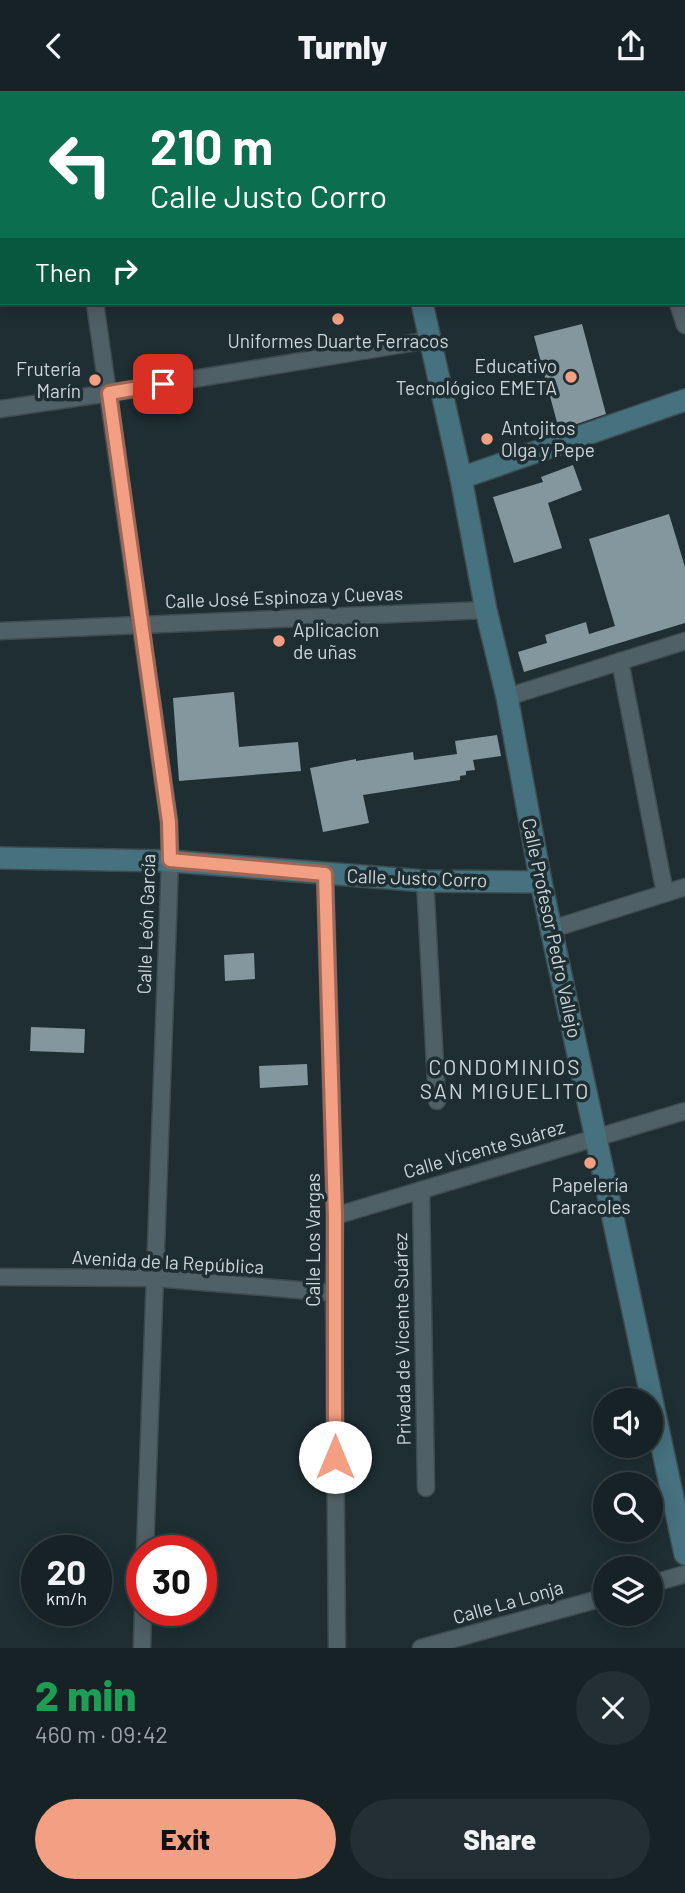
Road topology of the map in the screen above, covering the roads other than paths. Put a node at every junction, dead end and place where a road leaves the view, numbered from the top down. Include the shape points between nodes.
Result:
1 (95, 305) edge
2 (422, 305) edge
3 (679, 305) edge
4 (685, 325) edge
5 (429, 340) junction
6 (109, 393) junction
7 (685, 400) edge
8 (0, 409) edge
9 (461, 478) junction
10 (486, 610) junction
11 (141, 623) junction
12 (0, 631) edge
13 (685, 641) edge
14 (620, 661) junction
15 (507, 697) junction
16 (0, 858) edge
17 (170, 860) junction
18 (325, 874) junction
19 (425, 881) junction
20 (541, 882) junction
21 (685, 887) edge
22 (665, 893) junction
23 (552, 929) junction
24 (437, 1101) dead end
25 (685, 1111) edge
26 (596, 1138) junction
27 (421, 1190) junction
28 (335, 1216) junction
29 (0, 1277) edge
30 (154, 1278) junction
31 (334, 1293) junction
32 (426, 1488) dead end
33 (146, 1535) edge
34 (685, 1553) edge
35 (685, 1574) edge
36 (663, 1580) edge
37 (593, 1601) edge
38 (143, 1626) edge
39 (142, 1648) edge
40 (337, 1648) edge
41 (421, 1648) edge

1 - 6 street, Calle León García
2 - 5 street, Calle Profesor Pedro Vallejo
3 - 4 street
5 - 6 street
5 - 9 street, Calle Profesor Pedro Vallejo
6 - 8 street
6 - 11 street, Calle León García
7 - 9 street
9 - 10 street, Calle Profesor Pedro Vallejo
10 - 11 street, Calle José Espinoza y Cuevas
10 - 15 street, Calle Profesor Pedro Vallejo
11 - 12 street, Calle José Espinoza y Cuevas
11 - 17 street, Calle León García via 169,822
13 - 14 street
14 - 15 street
14 - 22 street
15 - 20 street, Calle Profesor Pedro Vallejo
16 - 17 street, Calle Justo Corro
17 - 18 street, Calle Justo Corro
17 - 30 street, Calle León García
18 - 19 street, Calle Justo Corro
18 - 28 street, Calle Los Vargas
19 - 20 street, Calle Justo Corro
19 - 24 street
20 - 23 street, Calle Profesor Pedro Vallejo
21 - 22 street
22 - 23 street
23 - 26 street, Calle Profesor Pedro Vallejo
25 - 26 street, Calle Vicente Suárez
26 - 27 street, Calle Vicente Suárez
26 - 34 street, Calle Profesor Pedro Vallejo
27 - 28 street, Calle Vicente Suárez
27 - 32 street, Privada de Vicente Suárez
28 - 31 street, Calle Los Vargas
29 - 30 street, Avenida de la República
30 - 31 street, Avenida de la República
30 - 33 street, Calle León García
31 - 40 street, Calle Los Vargas
35 - 36 street
37 - 41 street, Calle La Lonja
38 - 39 street

